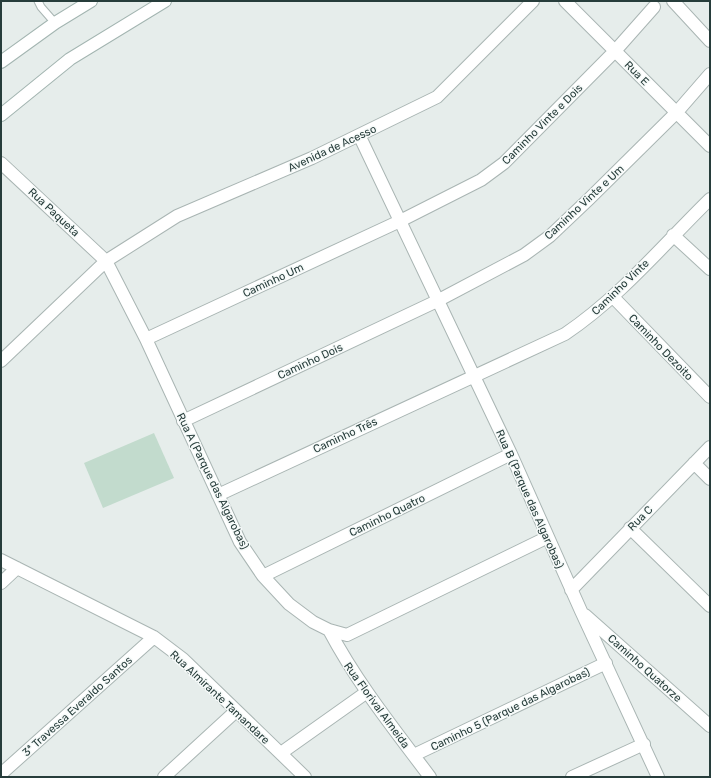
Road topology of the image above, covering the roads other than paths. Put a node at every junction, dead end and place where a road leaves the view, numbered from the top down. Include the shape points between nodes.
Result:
1 (38, 1) edge
2 (91, 1) edge
3 (165, 1) edge
4 (533, 1) edge
5 (565, 1) edge
6 (673, 1) edge
7 (654, 7) dead end
8 (54, 23) junction
9 (708, 34) edge
10 (615, 51) junction
11 (1, 62) edge
12 (710, 74) edge
13 (677, 112) junction
14 (1, 115) edge
15 (360, 136) junction
16 (710, 146) edge
17 (1, 163) edge
18 (710, 199) edge
19 (400, 221) junction
20 (673, 235) junction
21 (106, 261) junction
22 (710, 269) edge
23 (613, 297) junction
24 (437, 301) junction
25 (146, 338) junction
26 (1, 361) edge
27 (473, 376) junction
28 (710, 397) edge
29 (183, 420) junction
30 (710, 447) edge
31 (511, 454) junction
32 (694, 463) junction
33 (710, 479) edge
34 (218, 495) junction
35 (630, 528) junction
36 (548, 537) junction
37 (1, 560) edge
38 (17, 568) junction
39 (263, 576) junction
40 (1, 583) edge
41 (571, 590) junction
42 (710, 606) edge
43 (581, 611) junction
44 (329, 630) junction
45 (154, 637) junction
46 (606, 663) junction
47 (367, 692) junction
48 (236, 711) junction
49 (710, 726) edge
50 (644, 744) junction
51 (281, 754) junction
52 (414, 755) junction
53 (1, 774) edge
54 (164, 777) edge
55 (305, 777) edge
56 (430, 777) edge
57 (572, 777) edge
58 (658, 777) edge

1 - 8 lane
2 - 8 street
3 - 14 street via 70,59
4 - 15 street, Avenida de Acesso via 437,97
5 - 10 street, Rua E
6 - 9 street
7 - 10 street, Caminho Vinte e Dois
8 - 11 street
10 - 13 street, Rua E
10 - 19 street, Caminho Vinte e Dois via 504,163 481,180
12 - 13 street, Caminho Vinte e Um
13 - 16 street, Rua E
13 - 24 street, Caminho Vinte e Um via 550,236 524,255
15 - 19 street, Rua B (Parque das Algarobas)
15 - 21 street, Avenida de Acesso via 177,216
17 - 21 street, Rua Paqueta
18 - 20 street, Caminho Vinte
19 - 24 street, Rua B (Parque das Algarobas)
19 - 25 street, Caminho Um
20 - 22 street
20 - 23 street, Caminho Vinte
21 - 25 street, Rua A (Parque das Algarobas)
21 - 26 street, Avenida de Acesso
23 - 27 street, Caminho Vinte via 588,319 565,334
23 - 28 street, Caminho Dezoito
24 - 27 street, Rua B (Parque das Algarobas)
24 - 29 street, Caminho Dois
25 - 29 street, Rua A (Parque das Algarobas)
27 - 31 street, Rua B (Parque das Algarobas)
27 - 34 street, Caminho Três
29 - 34 street, Rua A (Parque das Algarobas)
30 - 32 street, Rua C
31 - 36 street, Rua B (Parque das Algarobas)
31 - 39 street, Caminho Quatro
32 - 33 street
32 - 35 street, Rua C
34 - 39 street, Rua A (Parque das Algarobas) via 240,542
35 - 41 street, Rua C
35 - 42 street
36 - 41 street, Rua B (Parque das Algarobas)
36 - 44 street, Rua A (Parque das Algarobas) via 347,635
37 - 38 street, Rua Almirante Tamandare
38 - 40 street
38 - 45 street, Rua Almirante Tamandare
39 - 44 street, Rua A (Parque das Algarobas) via 290,604 313,622
41 - 43 street, Rua B (Parque das Algarobas)
43 - 46 street, Rua B (Parque das Algarobas)
43 - 49 street, Caminho Quatorze
44 - 47 street, Rua Florival Almeida
45 - 48 street, Rua Almirante Tamandare via 183,658
45 - 53 street, 3ª Travessa Everaldo Santos
46 - 50 street, Rua B (Parque das Algarobas)
46 - 52 street, Caminho 5 (Parque das Algarobas)
47 - 51 street
47 - 52 street, Rua Florival Almeida
48 - 51 street, Rua Almirante Tamandare
48 - 54 street
50 - 57 street
50 - 58 street, Rua B (Parque das Algarobas)
51 - 55 street, Rua Almirante Tamandare
52 - 56 street, Rua Florival Almeida

